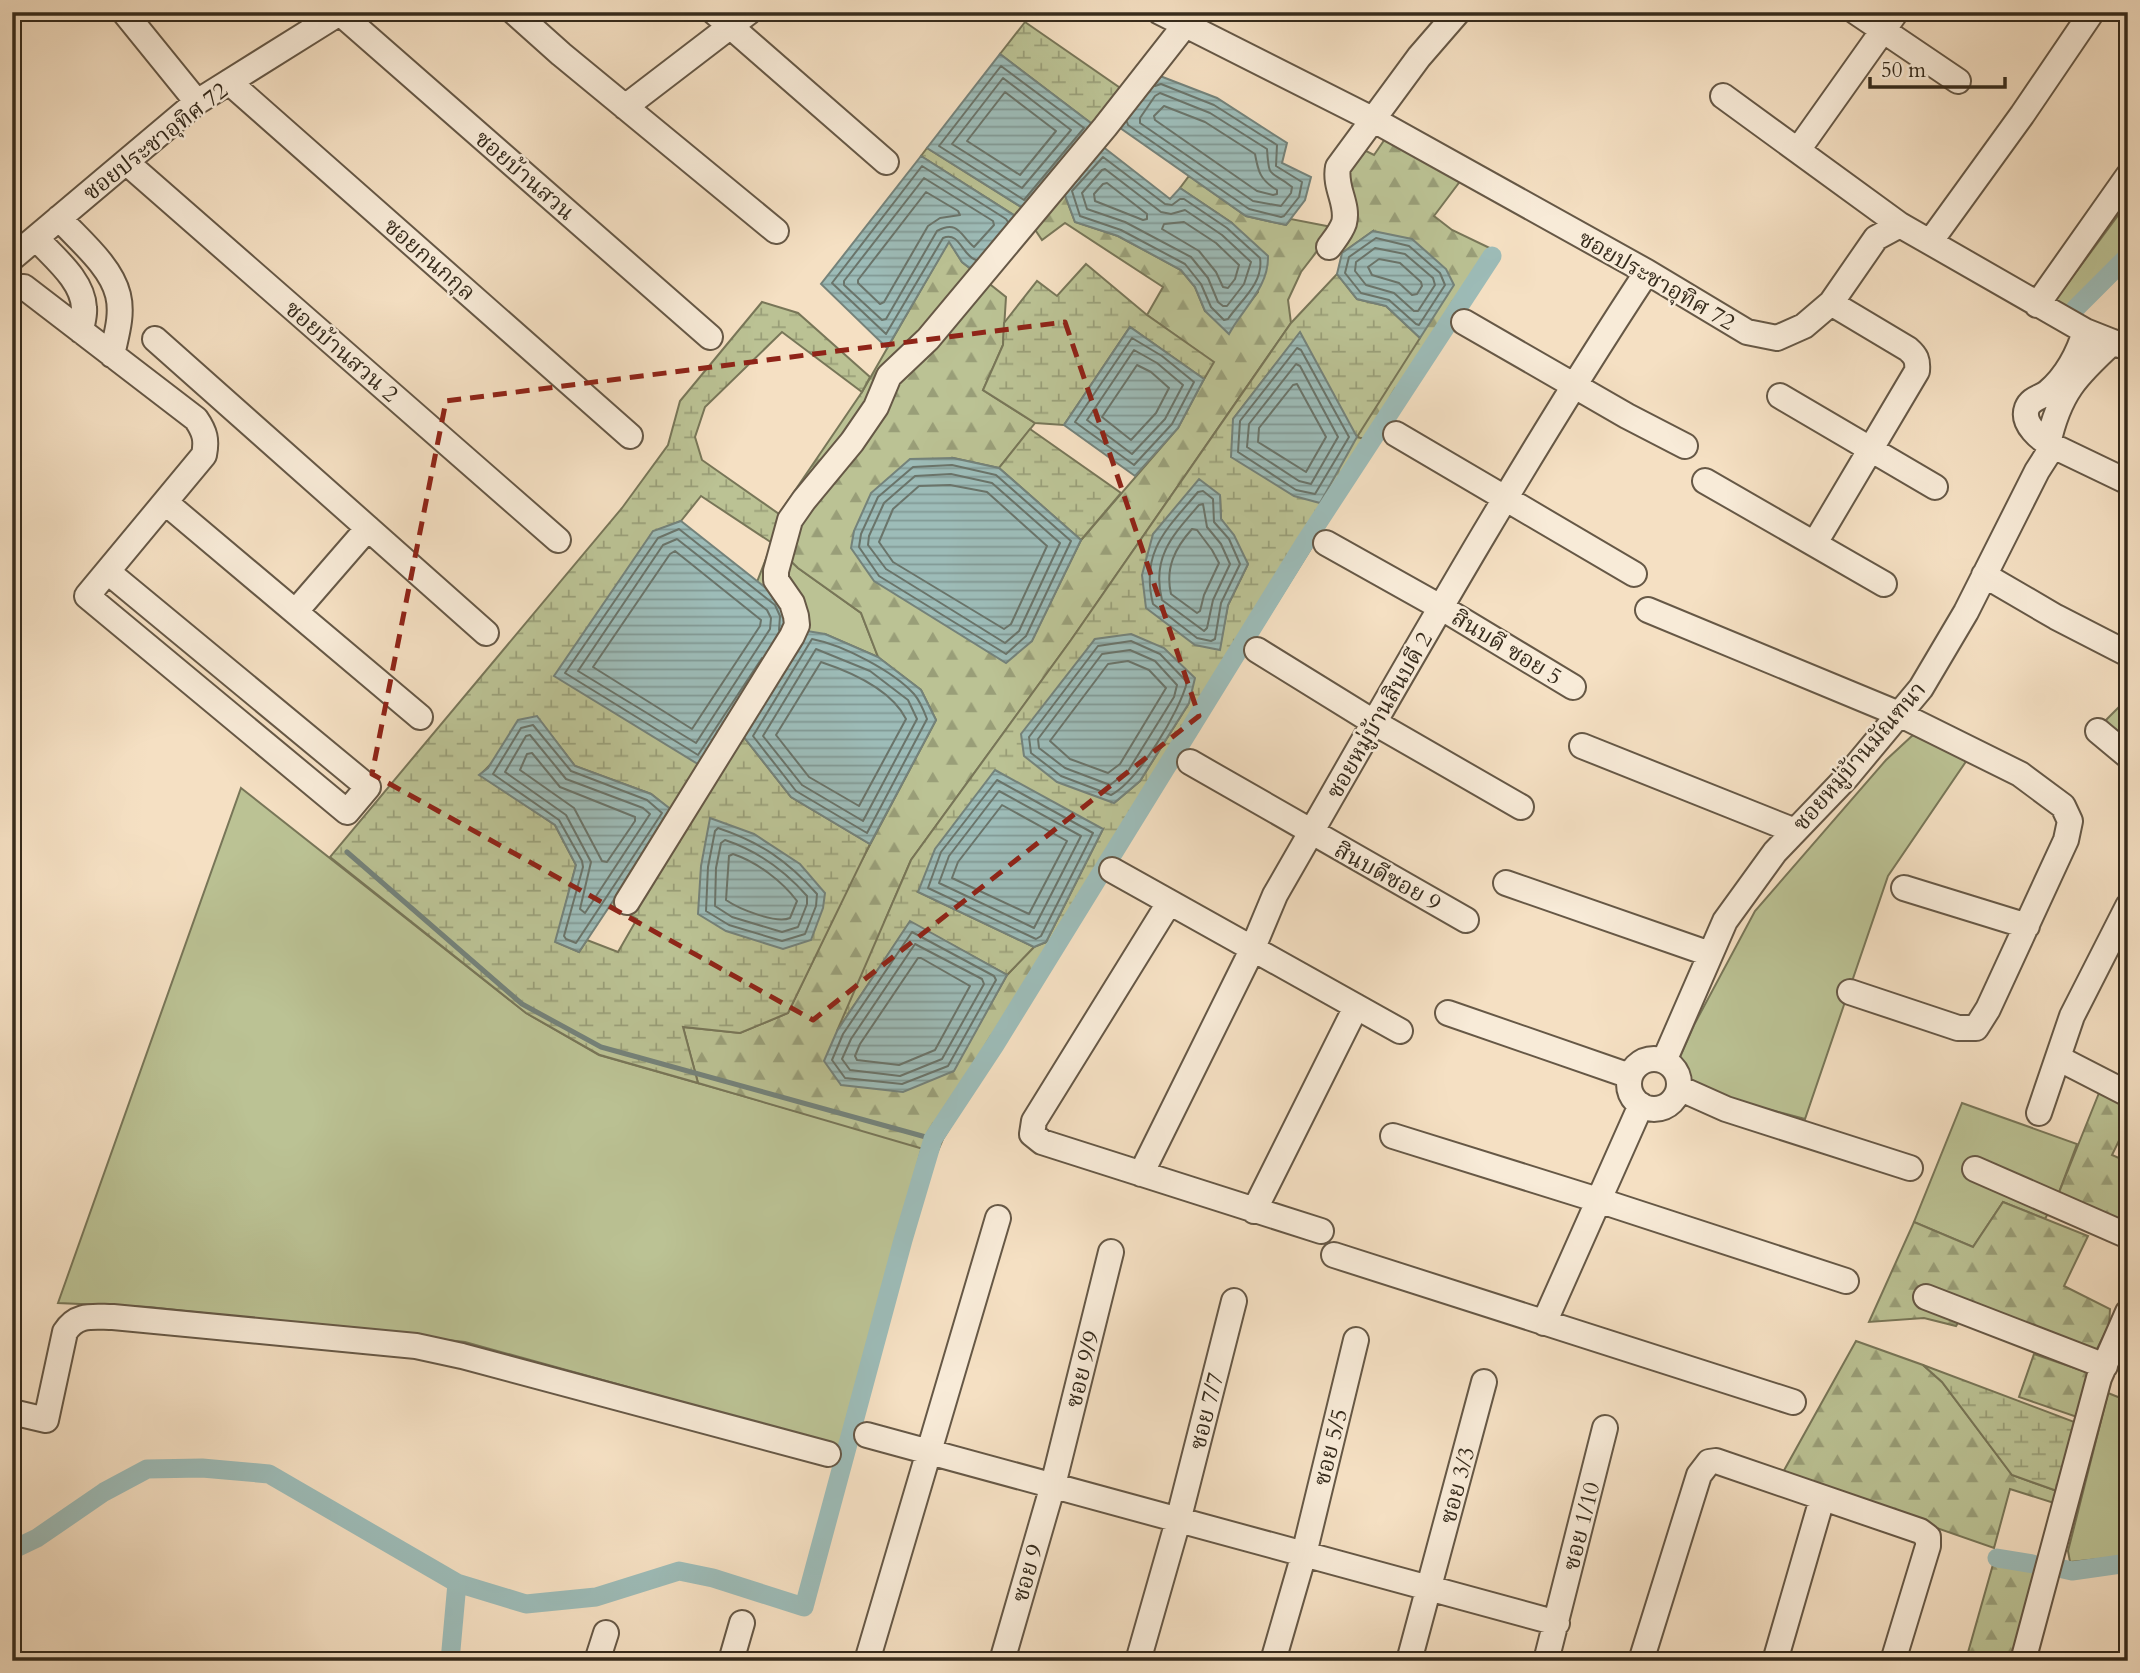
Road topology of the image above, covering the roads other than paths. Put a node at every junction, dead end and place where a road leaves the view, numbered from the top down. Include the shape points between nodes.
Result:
1 (124, 12) edge
2 (514, 12) edge
3 (1160, 12) edge
4 (1458, 12) edge
5 (1856, 12) edge
6 (2092, 12) edge
7 (340, 13) edge
8 (731, 17) edge
9 (1890, 22) edge
10 (1185, 25) junction
11 (1958, 81) dead end
12 (229, 82) junction
13 (1723, 96) dead end
14 (197, 102) junction
15 (625, 107) junction
16 (1374, 120) junction
17 (1798, 150) junction
18 (126, 162) junction
19 (886, 162) dead end
20 (2128, 176) edge
21 (59, 218) junction
22 (1900, 225) junction
23 (776, 231) dead end
24 (36, 237) junction
25 (1930, 242) junction
26 (1329, 247) dead end
27 (12, 258) edge
28 (1647, 272) junction
29 (24, 287) dead end
30 (1831, 303) junction
31 (2037, 305) junction
32 (1464, 322) dead end
33 (81, 331) junction
34 (2085, 331) junction
35 (710, 337) dead end
36 (155, 339) dead end
37 (2120, 345) edge
38 (112, 355) junction
39 (1574, 383) junction
40 (1780, 396) dead end
41 (1396, 434) dead end
42 (630, 436) dead end
43 (2051, 445) junction
44 (1685, 446) dead end
45 (1870, 449) junction
46 (1705, 481) dead end
47 (2128, 482) edge
48 (1936, 488) dead end
49 (1505, 498) junction
50 (166, 503) junction
51 (368, 528) junction
52 (558, 540) dead end
53 (1326, 543) dead end
54 (1815, 543) junction
55 (108, 572) junction
56 (1634, 574) dead end
57 (1984, 575) junction
58 (1884, 584) dead end
59 (1441, 608) junction
60 (1648, 610) dead end
61 (296, 611) junction
62 (486, 633) dead end
63 (1257, 650) dead end
64 (2128, 654) edge
65 (1573, 687) dead end
66 (1899, 715) junction
67 (420, 717) dead end
68 (1376, 723) junction
69 (2098, 731) dead end
70 (1582, 746) dead end
71 (2128, 756) edge
72 (1190, 762) dead end
73 (1521, 807) dead end
74 (1795, 831) junction
75 (1311, 832) junction
76 (1112, 870) dead end
77 (1506, 883) dead end
78 (1904, 888) dead end
79 (627, 902) dead end
80 (1169, 903) junction
81 (2128, 906) edge
82 (1465, 920) dead end
83 (2027, 926) junction
84 (2119, 945) edge
85 (1252, 950) junction
86 (1710, 954) junction
87 (1850, 992) dead end
88 (1356, 1007) junction
89 (1448, 1013) dead end
90 (1400, 1031) dead end
91 (2058, 1058) junction
92 (1664, 1061) junction
93 (1630, 1076) junction
94 (1679, 1088) junction
95 (2128, 1094) edge
96 (1641, 1105) junction
97 (2039, 1113) dead end
98 (1393, 1136) dead end
99 (1910, 1168) dead end
100 (1975, 1169) dead end
101 (1141, 1174) junction
102 (1598, 1200) junction
103 (1254, 1211) junction
104 (998, 1218) dead end
105 (1321, 1231) dead end
106 (2128, 1236) edge
107 (1111, 1252) dead end
108 (1335, 1255) dead end
109 (1846, 1281) dead end
110 (1927, 1297) dead end
111 (1234, 1301) dead end
112 (2128, 1312) edge
113 (1544, 1322) junction
114 (1356, 1340) dead end
115 (2105, 1366) junction
116 (1484, 1382) dead end
117 (1793, 1402) dead end
118 (12, 1412) edge
119 (1605, 1428) dead end
120 (867, 1434) dead end
121 (927, 1451) junction
122 (828, 1454) dead end
123 (1053, 1485) junction
124 (1822, 1499) junction
125 (1178, 1521) junction
126 (1304, 1554) junction
127 (1430, 1588) junction
128 (742, 1623) dead end
129 (1557, 1623) junction
130 (606, 1633) dead end
131 (597, 1661) edge
132 (731, 1661) edge
133 (867, 1661) edge
134 (1002, 1661) edge
135 (1138, 1661) edge
136 (1273, 1661) edge
137 (1409, 1661) edge
138 (1546, 1661) edge
139 (1641, 1661) edge
140 (1775, 1661) edge
141 (1893, 1661) edge
142 (2023, 1661) edge

1 - 14 street
2 - 15 street
3 - 10 street, ซอยประชาอุทิศ 72
4 - 16 street
5 - 9 street
6 - 25 street
7 - 12 street, ซอยประชาอุทิศ 72
7 - 35 street, ซอยบ้านสวน
8 - 15 street
8 - 19 street
9 - 11 street
9 - 17 street
10 - 16 street, ซอยประชาอุทิศ 72
10 - 79 street via 928,339 889,376 876,407 852,442 790,520 776,580 792,603 797,625
12 - 14 street, ซอยประชาอุทิศ 72
12 - 42 street, ซอยกนกกุล
13 - 17 street
14 - 18 street, ซอยประชาอุทิศ 72
15 - 23 street
16 - 26 street via 1338,167 1336,180 1345,219
16 - 28 street, ซอยประชาอุทิศ 72
17 - 22 street
18 - 21 street, ซอยประชาอุทิศ 72
18 - 52 street, ซอยบ้านสวน 2
20 - 31 street
21 - 24 street, ซอยประชาอุทิศ 72
21 - 38 street via 94,256 118,295 120,313
22 - 25 street
22 - 30 street, ซอยประชาอุทิศ 72 via 1876,238
24 - 27 street, ซอยประชาอุทิศ 72
24 - 33 street via 82,294
25 - 31 street
28 - 30 street, ซอยประชาอุทิศ 72 via 1747,332 1777,338 1804,326
28 - 39 street, ซอยหมู่บ้านสินบดี 2
29 - 33 street
30 - 45 street via 1908,349 1918,363
31 - 34 street
32 - 39 street
33 - 38 street
34 - 37 street
34 - 43 street via 2078,354 2050,390 2027,407 2029,424
36 - 51 street
37 - 43 street, ซอยหมู่บ้านมัณฑนา via 2084,369 2065,395 2054,414
38 - 50 street via 203,429 207,441 204,455
39 - 44 street
39 - 49 street, ซอยหมู่บ้านสินบดี 2
40 - 45 street
41 - 49 street
43 - 47 street
43 - 57 street, ซอยหมู่บ้านมัณฑนา
45 - 48 street
45 - 54 street
46 - 54 street
49 - 56 street
49 - 59 street, ซอยหมู่บ้านสินบดี 2
50 - 55 street
50 - 61 street
51 - 61 street
51 - 62 street
53 - 59 street, สินบดี ซอย 5
54 - 58 street
55 - 55 street via 87,596 347,812 368,787
57 - 64 street
57 - 66 street, ซอยหมู่บ้านมัณฑนา via 1921,688
59 - 65 street, สินบดี ซอย 5
59 - 68 street, ซอยหมู่บ้านสินบดี 2
60 - 66 street
61 - 67 street
63 - 68 street
66 - 74 street, ซอยหมู่บ้านมัณฑนา
66 - 83 street via 2020,774 2063,806 2070,821 2066,840
68 - 73 street
68 - 75 street, ซอยหมู่บ้านสินบดี 2
69 - 71 street
70 - 74 street
72 - 75 street, สินบดีซอย 9
74 - 86 street, ซอยหมู่บ้านมัณฑนา via 1725,921
75 - 82 street, สินบดีซอย 9
75 - 85 street, ซอยหมู่บ้านสินบดี 2 via 1275,895
76 - 80 street
77 - 86 street
78 - 83 street
80 - 85 street
80 - 101 street via 1034,1121 1032,1133 1042,1142
81 - 84 street
83 - 87 street via 1976,1028 1958,1028
84 - 91 street via 2072,1016
85 - 88 street
85 - 101 street, ซอยหมู่บ้านสินบดี 2
86 - 92 street, ซอยหมู่บ้านมัณฑนา
88 - 90 street
88 - 103 street
89 - 93 street
91 - 95 street
91 - 97 street
92 - 93 street via 1640,1063
92 - 94 street via 1676,1072
93 - 96 street via 1630,1092
94 - 96 street via 1664,1107
94 - 99 street via 1726,1108
96 - 102 street
98 - 102 street
100 - 106 street
101 - 103 street
102 - 109 street
102 - 113 street
103 - 105 street
104 - 121 street
107 - 123 street, ซอย 9/9
108 - 113 street
110 - 115 street
111 - 125 street, ซอย 7/7
112 - 115 street
113 - 117 street
114 - 126 street, ซอย 5/5
115 - 142 street
116 - 127 street, ซอย 3/3
118 - 122 street via 47,1420 65,1332 80,1317 113,1317 416,1346
119 - 129 street, ซอย 1/10
120 - 121 street
121 - 123 street
121 - 133 street
123 - 125 street
123 - 134 street, ซอย 9
124 - 139 street via 1709,1462 1699,1475
124 - 140 street
124 - 141 street via 1928,1537
125 - 126 street
125 - 135 street, ซอย 7/7
126 - 127 street
126 - 136 street, ซอย 5/5
127 - 129 street
127 - 137 street, ซอย 3/3
128 - 132 street
129 - 138 street, ซอย 1/10
130 - 131 street

